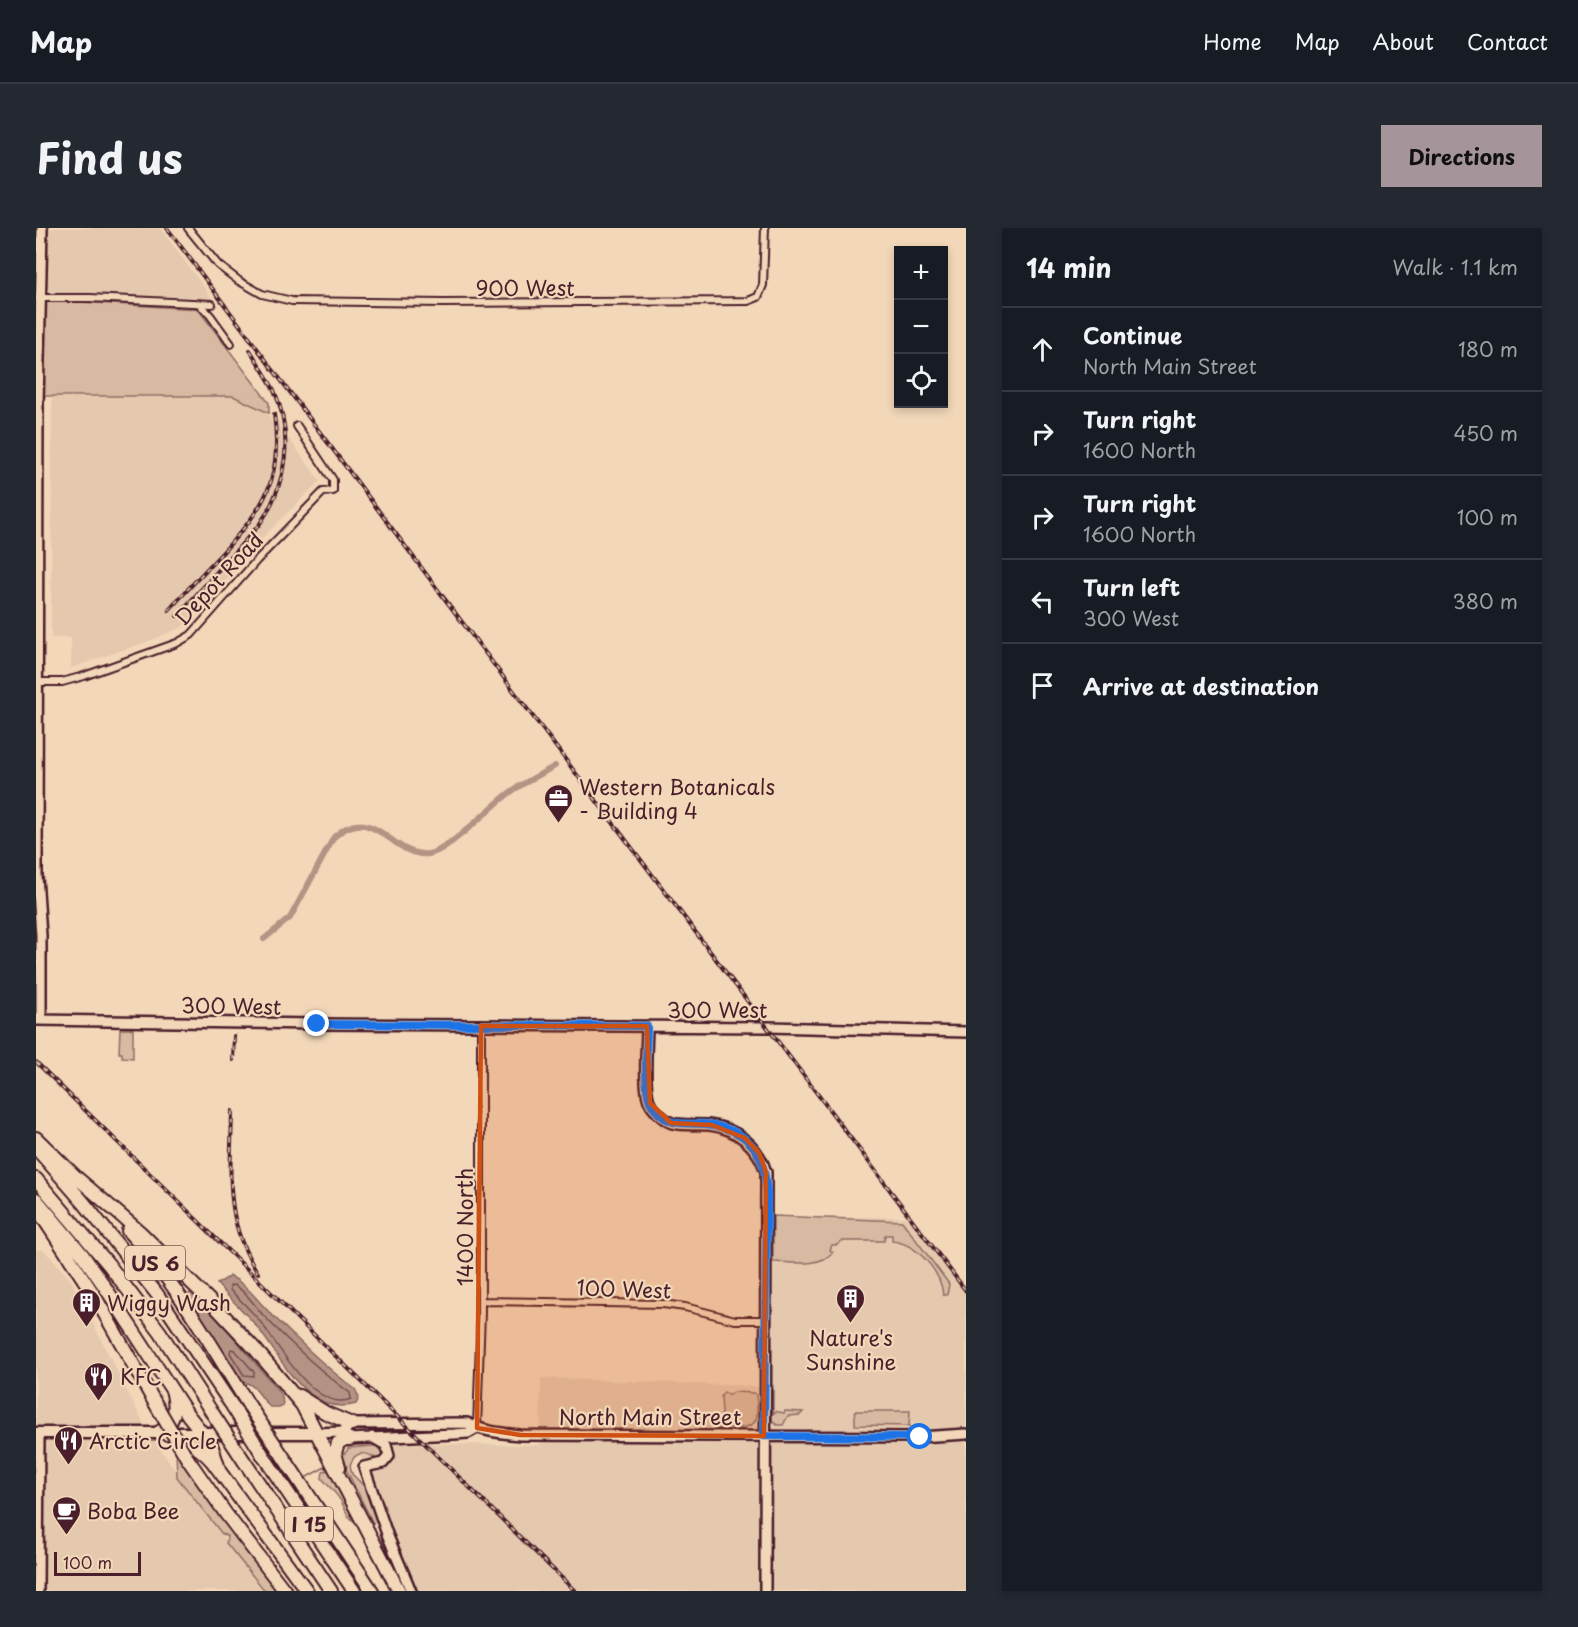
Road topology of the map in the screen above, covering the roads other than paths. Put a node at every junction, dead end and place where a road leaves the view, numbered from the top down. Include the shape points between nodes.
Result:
1 (42, 228) edge
2 (188, 228) edge
3 (765, 228) edge
4 (38, 298) edge
5 (199, 304) junction
6 (212, 304) dead end
7 (231, 344) dead end
8 (297, 426) dead end
9 (39, 682) junction
10 (38, 1020) edge
11 (481, 1026) junction
12 (647, 1026) junction
13 (966, 1032) edge
14 (36, 1138) edge
15 (36, 1148) edge
16 (76, 1177) junction
17 (36, 1179) edge
18 (36, 1199) edge
19 (36, 1208) edge
20 (481, 1301) junction
21 (765, 1320) junction
22 (170, 1386) junction
23 (286, 1386) junction
24 (477, 1428) junction
25 (159, 1432) junction
26 (201, 1432) junction
27 (316, 1432) junction
28 (348, 1432) junction
29 (37, 1433) edge
30 (966, 1434) edge
31 (764, 1436) junction
32 (372, 1437) junction
33 (219, 1469) junction
34 (346, 1488) junction
35 (38, 1591) edge
36 (285, 1591) edge
37 (307, 1591) edge
38 (332, 1591) edge
39 (354, 1591) edge
40 (372, 1591) edge
41 (399, 1591) edge
42 (411, 1591) edge
43 (765, 1591) edge

1 - 4 street
2 - 3 street, 900 West via 218,265 239,281 262,294 292,301 736,303 758,297 762,290
4 - 5 street
4 - 9 street
5 - 6 street
5 - 7 street
8 - 9 street, Depot Road via 333,480 333,491 323,492 196,631 177,643 84,676 62,682
9 - 10 street
10 - 11 street, 300 West
11 - 12 street, 300 West
11 - 20 street, 1400 North
12 - 13 street, 300 West
12 - 21 street via 647,1092 658,1113 671,1123 712,1125 745,1138 759,1153 767,1194
14 - 16 highway, US 6
15 - 39 highway, I 15, bridge via 157,1294
16 - 23 highway via 140,1232 212,1303
16 - 40 highway, US 6, bridge via 159,1268
17 - 38 highway, I 15, bridge via 154,1323
18 - 22 highway via 82,1254
19 - 36 highway, bridge via 94,1295 187,1458
20 - 21 street, 100 West via 663,1304 735,1320
20 - 24 street, 1400 North
21 - 31 street
22 - 25 highway via 174,1414 170,1424
22 - 26 highway
23 - 27 highway
23 - 28 highway
24 - 28 street, North Main Street via 467,1423
24 - 31 street, North Main Street via 520,1435
24 - 32 street, North Main Street via 468,1433
25 - 26 main road, North Main Street
25 - 29 main road, North Main Street
25 - 33 highway via 196,1446
26 - 27 main road, North Main Street
26 - 33 highway via 211,1444
27 - 28 street, North Main Street
27 - 34 highway
28 - 32 street, North Main Street
28 - 34 highway via 335,1453
29 - 35 street
30 - 31 street, North Main Street
31 - 43 street
32 - 42 street via 386,1445 389,1456 383,1463 364,1467
33 - 37 highway
34 - 41 highway

